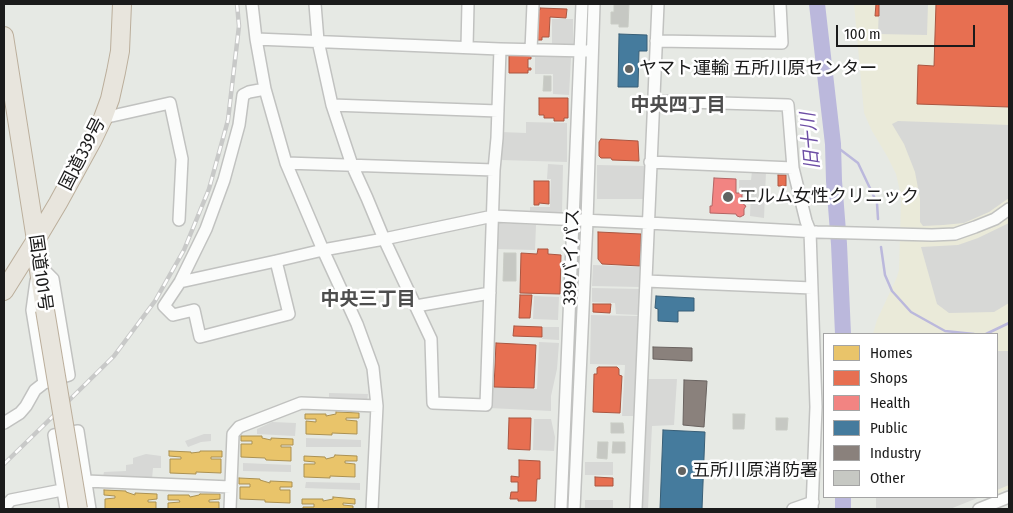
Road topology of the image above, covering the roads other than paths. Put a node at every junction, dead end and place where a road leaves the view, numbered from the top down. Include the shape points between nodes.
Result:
1 (122, 4) edge
2 (252, 4) edge
3 (315, 4) edge
4 (468, 4) edge
5 (533, 4) edge
6 (582, 4) edge
7 (594, 4) edge
8 (658, 4) edge
9 (780, 4) edge
10 (4, 36) edge
11 (256, 39) junction
12 (318, 40) junction
13 (656, 40) junction
14 (467, 47) junction
15 (500, 49) junction
16 (531, 50) junction
17 (580, 51) junction
18 (592, 51) junction
19 (265, 89) junction
20 (653, 101) junction
21 (332, 105) junction
22 (498, 110) junction
23 (10, 114) edge
24 (103, 118) junction
25 (650, 162) junction
26 (286, 163) junction
27 (352, 165) junction
28 (793, 168) junction
29 (494, 170) junction
30 (1009, 209) edge
31 (492, 216) junction
32 (179, 220) dead end
33 (574, 220) junction
34 (587, 221) junction
35 (648, 223) junction
36 (814, 231) junction
37 (384, 238) junction
38 (36, 240) junction
39 (322, 250) junction
40 (276, 261) junction
41 (38, 264) junction
42 (646, 281) junction
43 (180, 282) junction
44 (812, 288) junction
45 (4, 291) edge
46 (490, 293) junction
47 (416, 306) junction
48 (44, 383) junction
49 (377, 406) junction
50 (4, 423) edge
51 (86, 481) junction
52 (231, 487) junction
53 (62, 490) junction
54 (1009, 497) edge
55 (813, 506) edge
56 (4, 508) edge
57 (66, 509) edge
58 (78, 509) edge
59 (90, 509) edge
60 (230, 509) edge
61 (372, 509) edge
62 (561, 509) edge
63 (574, 509) edge
64 (636, 509) edge
65 (793, 509) edge
66 (979, 509) edge

1 - 24 highway, 国道339号 via 120,51
2 - 11 street
3 - 12 street
4 - 14 street
5 - 16 street
6 - 17 street, 339バイパス
7 - 18 street
8 - 13 street
9 - 13 street via 782,43
10 - 23 highway, 国道101号
11 - 12 street
11 - 19 street
12 - 14 street
12 - 21 street
13 - 20 street
14 - 15 street
15 - 16 street
15 - 22 street
16 - 17 street
17 - 18 street
17 - 33 street, 339バイパス
18 - 34 street
19 - 26 street
19 - 43 street via 243,95 224,180 206,229
20 - 25 street
20 - 28 street via 788,105
21 - 22 street
21 - 27 street
22 - 29 street
23 - 38 highway, 国道101号
24 - 32 street via 170,103 182,159
24 - 38 highway, 国道339号
25 - 28 street
25 - 35 street
26 - 27 street
26 - 39 street
27 - 29 street
27 - 37 street
28 - 36 street via 806,221
29 - 31 street
30 - 36 street via 995,219 955,234
31 - 33 street
31 - 37 street
31 - 46 street
33 - 34 street
33 - 62 street, 339バイパス
34 - 35 street
34 - 63 street
35 - 36 street
35 - 42 street
36 - 44 street
37 - 39 street
37 - 47 street
38 - 41 highway, 国道101号
38 - 45 highway, 国道339号
39 - 40 street
39 - 49 street via 373,368
40 - 43 street
40 - 43 street via 289,314 200,337 194,310 173,314 164,306
41 - 48 street via 32,310
41 - 48 street via 53,279 69,375
41 - 58 highway, 国道101号, bridge
42 - 44 street
42 - 64 street
44 - 55 street via 816,407
46 - 47 street
46 - 47 street via 486,405 433,403 431,339
48 - 50 street via 35,390 20,413
49 - 52 street via 301,403 239,427 233,434
49 - 61 street
51 - 52 street
51 - 53 street via 78,431 54,435
51 - 59 street
52 - 60 street
53 - 56 street via 11,500
53 - 57 street
54 - 66 street
55 - 65 street

